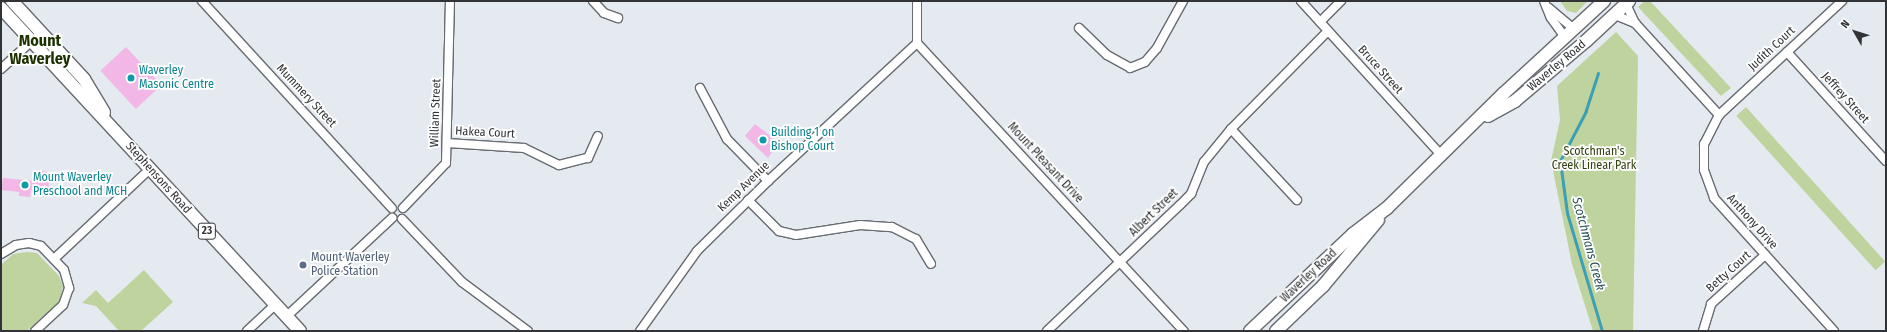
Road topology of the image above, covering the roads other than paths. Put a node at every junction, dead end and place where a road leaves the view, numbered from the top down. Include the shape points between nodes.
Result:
1 (12, 1) edge
2 (202, 1) edge
3 (450, 1) edge
4 (593, 1) edge
5 (917, 1) edge
6 (1183, 1) edge
7 (1301, 1) edge
8 (1341, 1) edge
9 (1544, 1) edge
10 (1604, 1) edge
11 (1842, 1) edge
12 (1627, 2) edge
13 (1, 8) edge
14 (1615, 14) junction
15 (618, 18) dead end
16 (1320, 22) junction
17 (1635, 23) junction
18 (1079, 28) dead end
19 (1328, 31) junction
20 (41, 33) junction
21 (1570, 33) junction
22 (32, 41) junction
23 (917, 43) junction
24 (1583, 44) junction
25 (1787, 52) junction
26 (1, 68) edge
27 (84, 79) junction
28 (74, 88) junction
29 (700, 88) dead end
30 (1719, 115) junction
31 (1478, 122) junction
32 (1231, 129) junction
33 (115, 130) junction
34 (598, 136) dead end
35 (447, 143) junction
36 (1441, 155) junction
37 (1886, 161) edge
38 (150, 169) junction
39 (768, 181) junction
40 (748, 200) junction
41 (1297, 200) dead end
42 (392, 208) junction
43 (403, 208) junction
44 (1388, 208) junction
45 (392, 218) junction
46 (402, 219) junction
47 (1, 254) edge
48 (1765, 255) junction
49 (54, 259) junction
50 (1120, 262) junction
51 (931, 264) dead end
52 (276, 304) junction
53 (287, 316) junction
54 (1263, 320) junction
55 (35, 331) edge
56 (247, 331) edge
57 (300, 331) edge
58 (528, 331) edge
59 (640, 331) edge
60 (1048, 331) edge
61 (1184, 331) edge
62 (1250, 331) edge
63 (1275, 331) edge
64 (1703, 331) edge
65 (1834, 331) edge

1 - 20 main road, Stephensons Road / 23
2 - 42 street, Mummery Street
3 - 35 street, William Street
4 - 15 street via 604,12
5 - 23 street
6 - 18 street via 1145,62 1130,68 1107,55
7 - 16 street, Bruce Street
8 - 16 street
9 - 21 street via 1551,18
10 - 21 main road, Waverley Road
11 - 25 street, Judith Court
12 - 14 main road, Waverley Road
12 - 17 street
13 - 22 main road, Stephensons Road / 23
14 - 17 street
14 - 24 main road, Waverley Road
16 - 19 street, Bruce Street
17 - 30 street
19 - 32 street, Albert Street
19 - 36 street, Bruce Street
20 - 22 street
20 - 27 main road, Stephensons Road / 23
21 - 24 main road
21 - 31 main road, Waverley Road via 1503,94
22 - 26 street
22 - 28 main road, Stephensons Road / 23
23 - 39 street, Kemp Avenue
23 - 50 street, Mount Pleasant Drive
24 - 31 main road, Waverley Road via 1515,100
25 - 30 street, Judith Court
25 - 37 street, Jeffrey Street
27 - 28 main road
27 - 33 main road, Stephensons Road / 23
28 - 33 main road, Stephensons Road / 23
29 - 39 street via 727,139
30 - 48 street, Anthony Drive via 1704,144 1704,170 1714,198
31 - 36 main road, Waverley Road
32 - 41 street
32 - 50 street, Albert Street via 1204,162 1191,194
33 - 38 main road, Stephensons Road / 23
34 - 35 street, Hakea Court via 588,158 559,165 524,148
35 - 43 street, William Street via 446,164
36 - 44 main road, Waverley Road
38 - 49 street
38 - 52 main road, Stephensons Road / 23
39 - 40 street, Kemp Avenue
40 - 51 street via 779,231 796,235 860,224 892,227 916,239
40 - 59 street, Kemp Avenue via 698,251
42 - 43 street
42 - 45 street
43 - 46 street via 405,212
44 - 54 main road, Waverley Road via 1353,234
44 - 63 main road, Waverley Road via 1358,248
45 - 46 street
45 - 53 street
46 - 58 street via 462,282
47 - 49 street via 29,243 41,246
48 - 64 street, Betty Court via 1712,304
48 - 65 street, Anthony Drive
49 - 55 street via 64,270 69,288 63,305
50 - 60 street, Albert Street
50 - 61 street, Mount Pleasant Drive
52 - 53 main road, Stephensons Road / 23
52 - 56 street
53 - 57 main road, Stephensons Road / 23
54 - 62 main road, Waverley Road
54 - 63 main road

